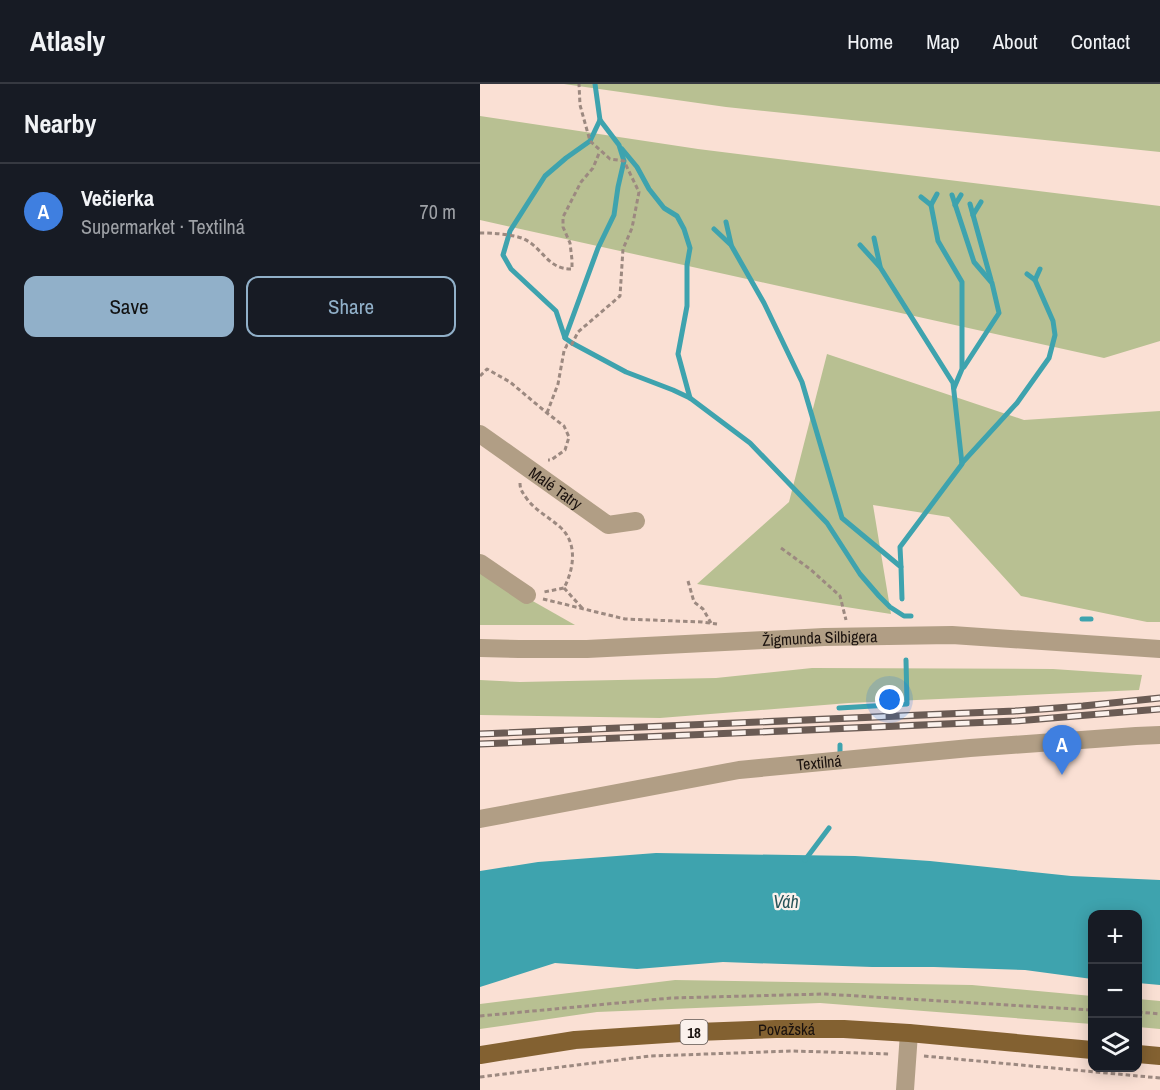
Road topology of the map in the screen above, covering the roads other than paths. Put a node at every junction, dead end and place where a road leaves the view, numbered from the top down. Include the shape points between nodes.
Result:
1 (480, 434) edge
2 (636, 521) dead end
3 (480, 563) edge
4 (527, 595) road end
5 (480, 648) edge
6 (1160, 649) edge
7 (1160, 735) edge
8 (480, 819) edge
9 (909, 1033) junction
10 (1088, 1050) edge
11 (1142, 1054) edge
12 (480, 1055) edge
13 (1160, 1056) edge
14 (905, 1090) edge

1 - 2 street, Malé Tatry via 608,525
3 - 4 street
5 - 6 street, Žigmunda Silbigera via 587,649 952,635
7 - 8 street, Textilná via 739,770
9 - 10 main road, Považská / 18
9 - 12 main road, Považská / 18 via 844,1029 697,1032 575,1040
9 - 14 street
11 - 13 main road

